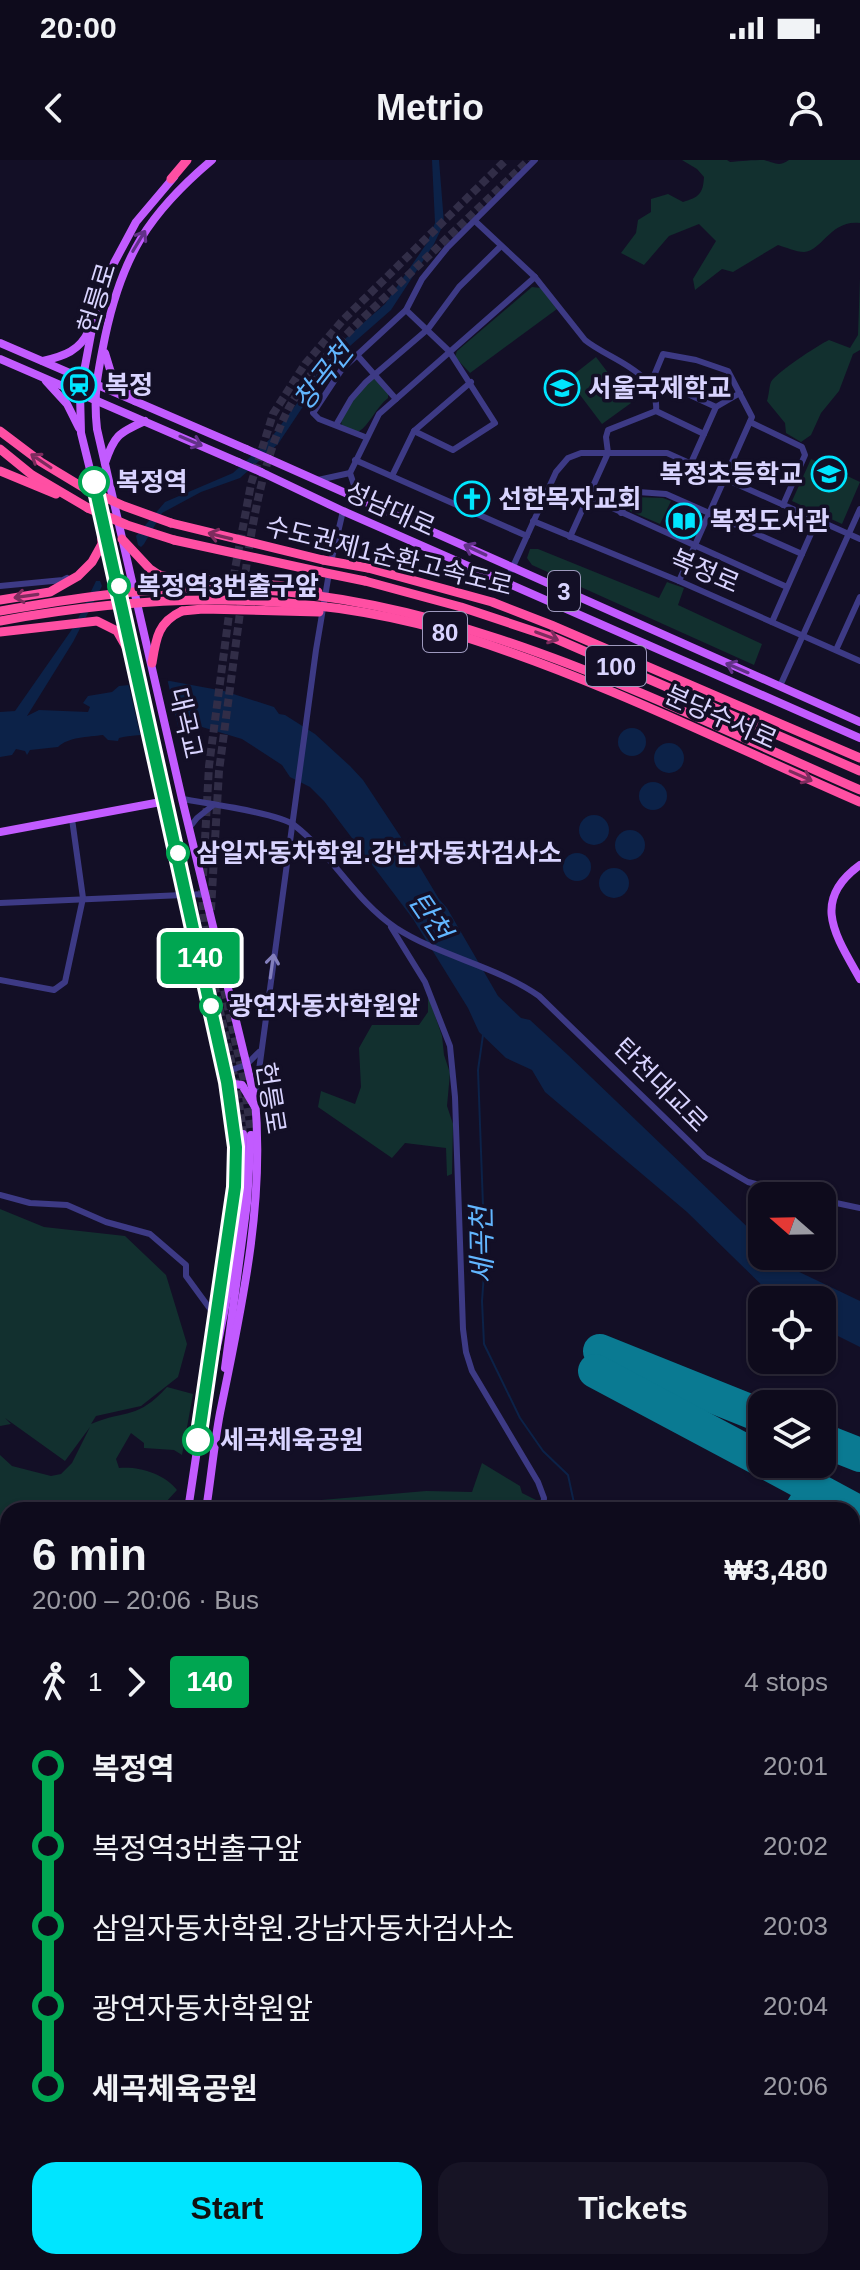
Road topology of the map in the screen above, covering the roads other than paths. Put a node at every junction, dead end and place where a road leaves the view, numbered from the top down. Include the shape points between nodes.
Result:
1 (190, 160) edge
2 (204, 160) edge
3 (212, 160) edge
4 (535, 160) edge
5 (171, 179) joint
6 (178, 189) junction
7 (475, 221) junction
8 (501, 246) junction
9 (535, 277) junction
10 (406, 310) junction
11 (94, 318) junction
12 (428, 329) junction
13 (0, 343) edge
14 (103, 345) junction
15 (449, 351) junction
16 (357, 355) junction
17 (0, 359) edge
18 (43, 361) junction
19 (376, 374) junction
20 (39, 375) junction
21 (653, 378) junction
22 (83, 379) junction
23 (471, 382) junction
24 (647, 384) junction
25 (95, 385) junction
26 (80, 393) junction
27 (740, 393) junction
28 (94, 399) junction
29 (396, 399) junction
30 (138, 404) junction
31 (716, 407) junction
32 (656, 411) junction
33 (145, 421) junction
34 (750, 422) junction
35 (336, 425) junction
36 (0, 431) edge
37 (414, 431) junction
38 (81, 433) junction
39 (704, 434) junction
40 (365, 437) junction
41 (0, 449) edge
42 (608, 453) junction
43 (355, 460) junction
44 (691, 463) junction
45 (105, 464) junction
46 (0, 471) edge
47 (350, 473) junction
48 (392, 476) junction
49 (724, 478) junction
50 (318, 480) junction
51 (358, 497) junction
52 (588, 497) junction
53 (72, 500) junction
54 (783, 505) junction
55 (100, 508) junction
56 (860, 509) edge
57 (343, 511) junction
58 (621, 513) junction
59 (709, 513) junction
60 (817, 520) junction
61 (533, 521) junction
62 (101, 524) junction
63 (849, 535) junction
64 (527, 536) junction
65 (570, 537) junction
66 (122, 539) junction
67 (860, 539) edge
68 (695, 546) junction
69 (802, 554) junction
70 (513, 568) junction
71 (679, 581) junction
72 (506, 582) junction
73 (0, 586) edge
74 (787, 587) junction
75 (860, 597) edge
76 (0, 600) edge
77 (359, 607) junction
78 (0, 611) edge
79 (852, 615) junction
80 (860, 619) edge
81 (0, 621) edge
82 (772, 622) junction
83 (0, 632) edge
84 (803, 636) junction
85 (836, 650) junction
86 (860, 661) edge
87 (152, 663) junction
88 (136, 664) junction
89 (780, 686) junction
90 (860, 722) edge
91 (860, 738) edge
92 (860, 758) edge
93 (860, 771) edge
94 (860, 790) edge
95 (181, 796) junction
96 (165, 798) junction
97 (860, 802) edge
98 (212, 806) junction
99 (72, 819) junction
100 (292, 823) junction
101 (189, 828) junction
102 (0, 832) edge
103 (860, 865) edge
104 (206, 894) junction
105 (187, 895) junction
106 (83, 898) junction
107 (0, 903) edge
108 (391, 927) dead end
109 (860, 979) edge
110 (0, 980) edge
111 (260, 1051) junction
112 (246, 1065) junction
113 (225, 1072) junction
114 (228, 1090) junction
115 (255, 1103) junction
116 (748, 1182) edge
117 (0, 1195) edge
118 (836, 1203) edge
119 (860, 1208) edge
120 (216, 1317) junction
121 (220, 1416) junction
122 (201, 1420) junction
123 (189, 1502) edge
124 (207, 1502) edge
125 (544, 1502) edge

1 - 5 highway
2 - 6 main road
3 - 6 main road, 헌릉로
4 - 7 street
5 - 11 main road, 헌릉로 via 127,237
14 -> 6 main road, 헌릉로 via 131,254
7 - 8 street
7 - 10 street via 422,279
8 - 9 street
8 - 12 street via 459,287
9 - 15 street
9 - 24 street via 585,340 629,365
10 - 12 street
10 - 16 street
11 - 18 main road via 76,348
11 - 22 main road, 헌릉로
12 - 15 street
12 - 19 street
13 - 18 main road, 3
14 - 25 main road, 헌릉로
14 - 30 main road via 112,376
15 - 23 street
15 - 29 street
16 - 19 street
16 - 35 street via 313,413
17 - 20 main road, 3
18 - 22 main road, 3
19 - 29 street
19 - 35 street via 351,399
20 - 26 main road, 3
20 - 38 main road via 67,404
21 - 24 street
21 - 27 street via 663,354 728,371
21 - 31 street
22 - 25 main road, 성남대로 / 3
22 - 26 main road, 헌릉로
23 - 37 street
23 - 37 street via 495,423 453,450
24 - 32 street
25 - 28 main road, 헌릉로
25 - 30 main road, 성남대로 / 3
26 - 28 main road, 성남대로 / 3
26 - 38 main road, 헌릉로
27 - 31 street
27 - 34 street
28 - 33 main road, 성남대로 / 3
28 - 45 main road, 헌릉로
29 - 40 street
30 - 50 main road, 성남대로 / 3, bridge
31 - 39 street
32 - 39 street
32 - 42 street via 608,430
33 - 45 main road via 119,434
33 -> 57 main road, 성남대로 / 3, bridge
34 - 49 street
34 - 54 street via 802,447 805,455
35 - 40 street
92 -> 36 highway, 수도권제1순환고속도로 / 100, bridge via 492,602 171,523 124,506 41,462
37 - 48 street
38 - 55 main road, 헌릉로
39 - 44 street
40 - 43 street
41 - 53 highway, 수도권제1순환고속도로 / 100
42 - 44 street via 667,453
42 - 52 street
42 - 61 street via 568,458
43 - 47 street
43 - 48 street
44 - 49 street
45 - 66 main road, 헌릉로
46 - 53 highway
47 - 50 street
47 - 51 street
48 - 64 street
49 - 54 street
49 - 59 street
50 - 51 main road, 성남대로 / 3
70 -> 51 main road, 성남대로 / 3
52 - 58 street
52 - 65 street
53 -> 93 highway, 수도권제1순환고속도로 / 100, bridge via 174,540 365,581 554,638
54 - 60 street
55 - 62 highway
55 - 88 main road, 헌릉로
56 - 63 street
57 - 72 main road, 성남대로 / 3
57 - 100 street via 322,609
58 - 59 street via 629,496 638,492 666,494
58 - 68 street
59 - 68 street
59 - 69 street
60 - 63 street
60 - 69 street
61 - 64 street
61 - 65 street, 복정로
62 - 73 street via 95,549 82,569 63,580
62 -> 76 highway via 102,544 78,576 50,592
63 - 67 street
63 - 84 street
64 - 70 street
65 - 71 street, 복정로
66 - 77 highway, bridge via 159,575 254,581
66 - 87 main road, 헌릉로
68 - 71 street
68 - 74 street
69 - 74 street
70 - 72 street
89 -> 70 main road, 성남대로 / 3
71 - 82 street, 복정로
72 - 91 main road, 성남대로 / 3
74 - 82 street
75 - 79 street
77 - 78 highway, 분당수서로 / 80, bridge via 213,588 107,594
77 - 81 highway, 분당수서로 / 80, bridge via 163,599
77 - 87 highway, bridge via 182,611 157,632
77 - 94 highway, 분당수서로 / 80, bridge via 471,628 532,650
77 -> 97 highway, 분당수서로 / 80, bridge via 529,659
79 - 80 street
79 - 85 street
82 - 84 street, 복정로
83 - 88 highway via 104,623 117,631
84 - 85 street, 복정로
84 - 89 street
85 - 86 street, 복정로
87 - 95 main road, 대곡교
88 - 96 main road, 대곡교
89 - 90 main road, 성남대로 / 3
95 - 98 street
95 - 101 main road, 헌릉로
96 - 99 main road
96 - 105 main road, 헌릉로
98 - 100 street
98 - 101 street
99 - 102 main road
99 - 106 street
111 -> 100 street
100 - 116 street, 탄천대교로 via 385,920 539,996 705,1157
101 - 104 main road, 헌릉로
103 - 109 main road via 843,877 830,914 834,933
104 - 105 street
104 - 112 main road, 헌릉로
105 - 106 street
105 - 113 main road, 헌릉로
106 - 107 street
106 - 110 street via 65,982 54,990
108 - 125 street via 425,982 450,1046 466,1352 538,1482
111 - 112 street
111 - 115 street
112 - 113 street
112 - 115 main road, 헌릉로
113 - 114 main road, 헌릉로
114 - 115 main road via 242,1085
114 - 120 main road, 헌릉로 via 235,1187
115 - 121 main road, 헌릉로 via 256,1203
117 - 120 street via 67,1205 150,1234 186,1265 186,1276
118 - 119 street
120 - 122 main road, 헌릉로
121 - 122 main road via 247,1203 247,1134 225,1310
121 - 124 main road, 헌릉로
122 - 123 main road, 헌릉로

